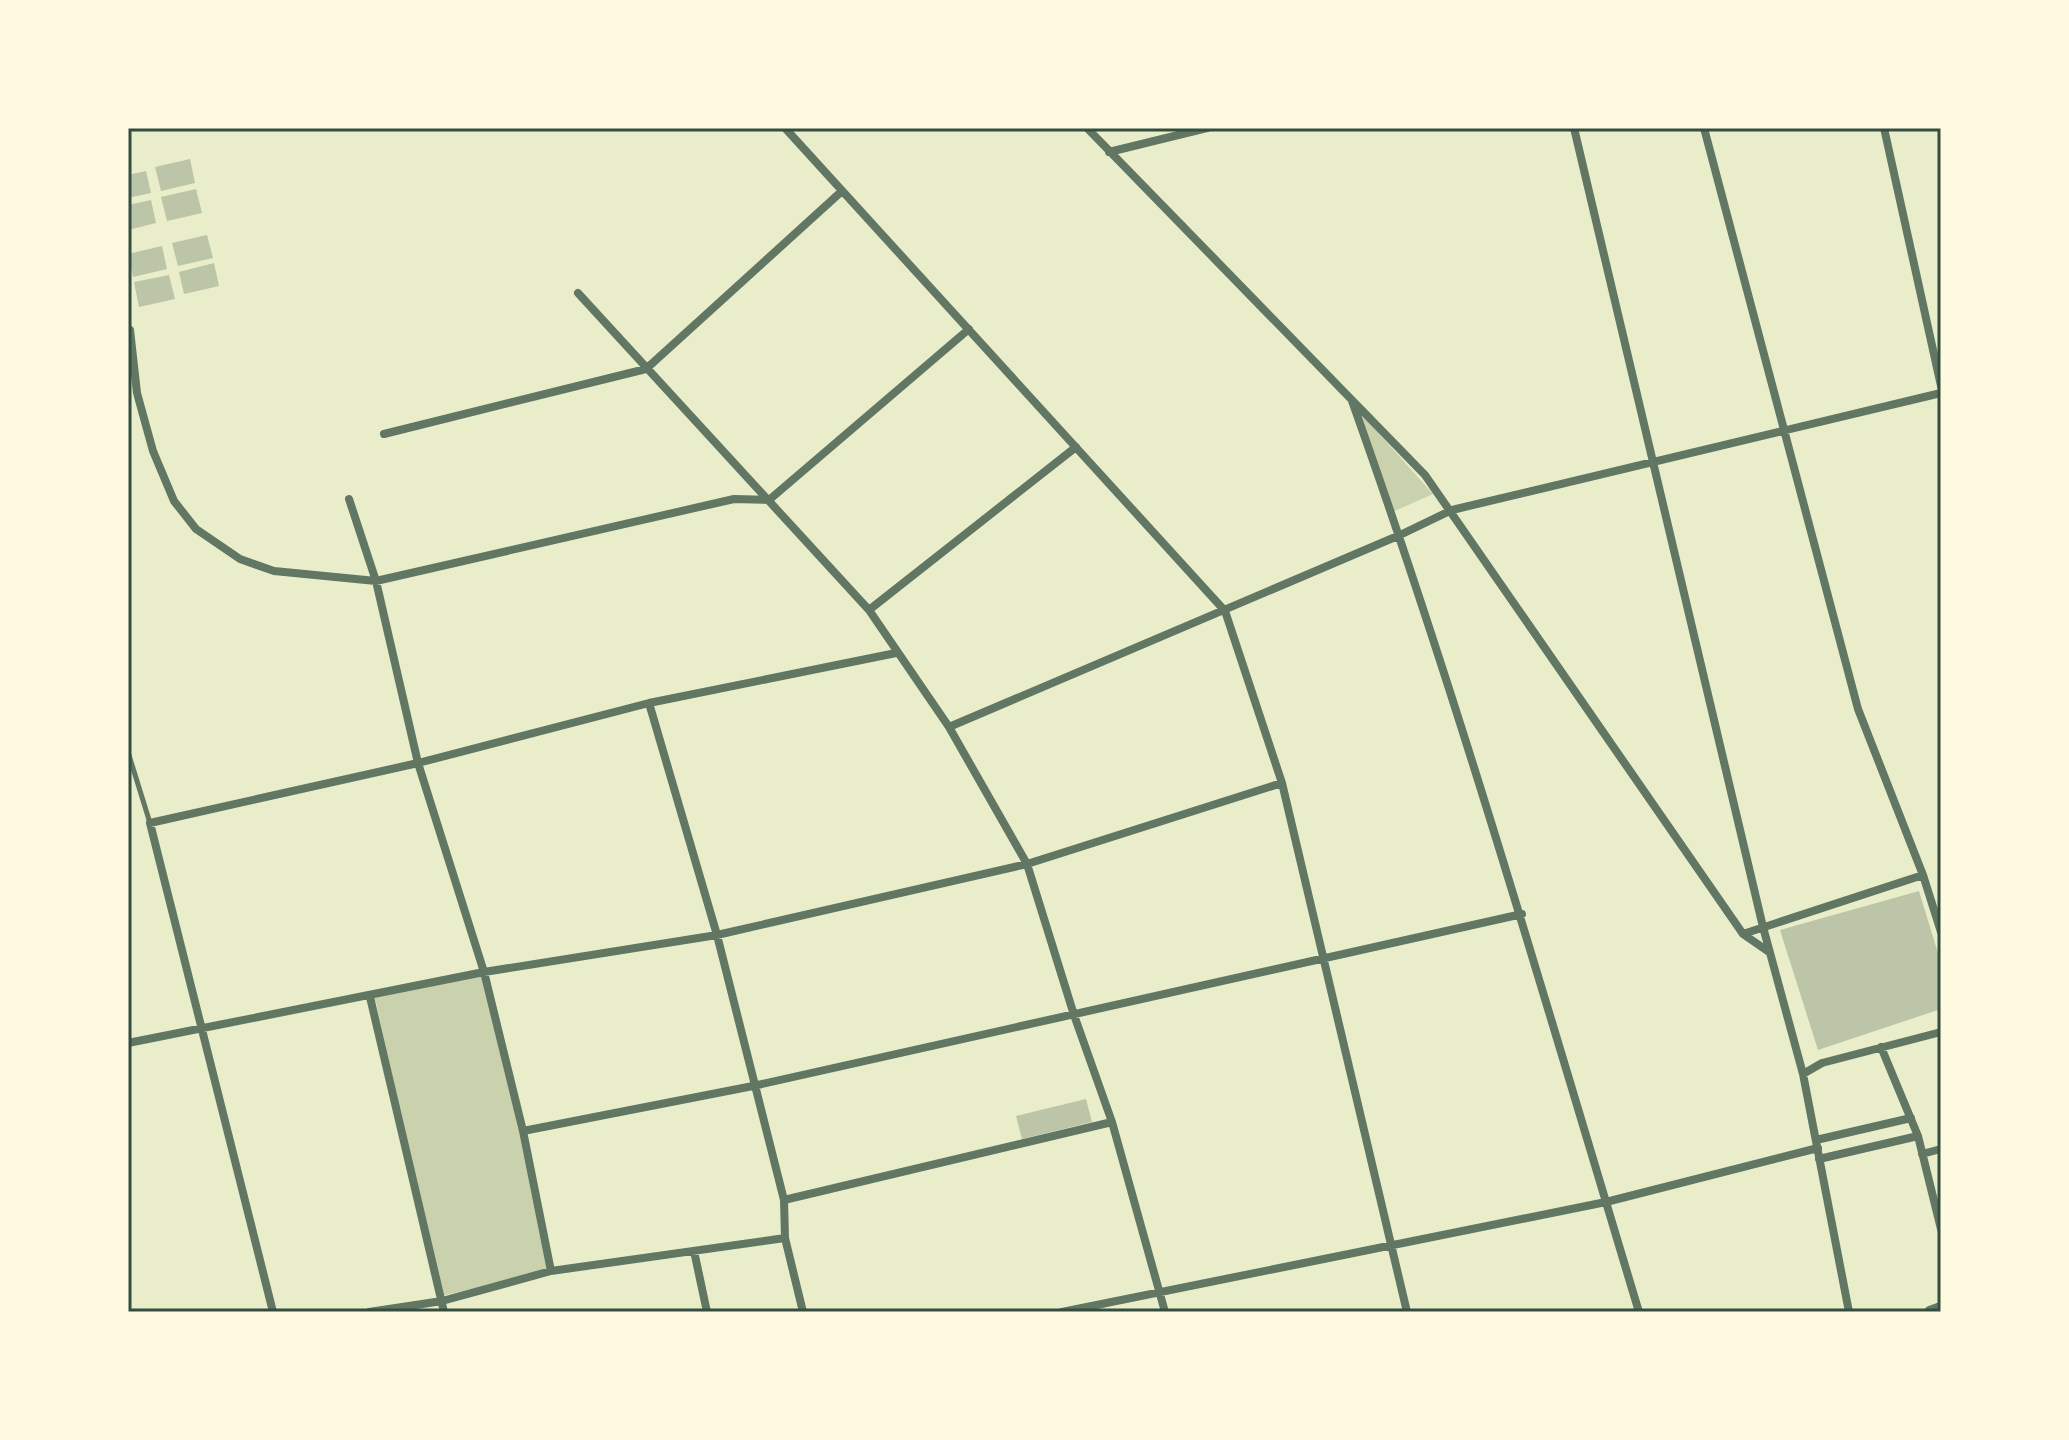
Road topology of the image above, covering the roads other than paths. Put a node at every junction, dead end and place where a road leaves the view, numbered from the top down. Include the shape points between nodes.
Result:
1 (785, 128) edge
2 (1087, 128) edge
3 (1207, 128) edge
4 (1574, 128) edge
5 (1704, 128) edge
6 (1884, 128) edge
7 (1109, 152) junction
8 (842, 191) junction
9 (578, 293) dead end
10 (969, 329) junction
11 (130, 330) dead end
12 (646, 369) junction
13 (1941, 386) edge
14 (1941, 393) edge
15 (1352, 398) junction
16 (1782, 430) junction
17 (384, 434) dead end
18 (1076, 447) junction
19 (1654, 460) junction
20 (349, 499) dead end
21 (769, 500) junction
22 (1452, 510) junction
23 (1400, 535) junction
24 (376, 581) junction
25 (869, 610) junction
26 (1225, 611) junction
27 (896, 653) junction
28 (649, 703) junction
29 (949, 727) junction
30 (128, 752) edge
31 (418, 763) junction
32 (1282, 783) junction
33 (150, 823) junction
34 (1027, 864) junction
35 (1923, 875) junction
36 (1522, 914) junction
37 (1763, 927) junction
38 (1941, 932) edge
39 (1743, 934) junction
40 (717, 935) junction
41 (1769, 953) junction
42 (1324, 960) junction
43 (484, 972) junction
44 (370, 997) junction
45 (1074, 1015) junction
46 (202, 1027) junction
47 (1941, 1032) edge
48 (128, 1043) edge
49 (1881, 1047) junction
50 (1803, 1074) junction
51 (753, 1086) junction
52 (1911, 1118) junction
53 (1112, 1122) junction
54 (523, 1131) junction
55 (1918, 1136) junction
56 (1817, 1144) junction
57 (1941, 1149) edge
58 (1922, 1154) junction
59 (1819, 1159) junction
60 (784, 1200) junction
61 (1606, 1202) junction
62 (1941, 1229) edge
63 (785, 1238) junction
64 (1391, 1245) junction
65 (694, 1251) junction
66 (551, 1271) junction
67 (1161, 1292) junction
68 (442, 1301) junction
69 (1941, 1308) edge
70 (273, 1312) edge
71 (369, 1312) edge
72 (444, 1312) edge
73 (707, 1312) edge
74 (803, 1312) edge
75 (1062, 1312) edge
76 (1165, 1312) edge
77 (1407, 1312) edge
78 (1639, 1312) edge
79 (1849, 1312) edge
80 (1930, 1312) edge

1 - 8 street
2 - 7 street
3 - 7 street
4 - 19 street
5 - 16 street
6 - 13 street
7 - 15 street
8 - 10 street
8 - 12 street
9 - 12 street
10 - 18 street
10 - 21 street
11 - 24 street via 137,393 153,451 174,501 196,529 240,559 274,571
12 - 17 street
12 - 21 street
14 - 16 street
15 - 22 street
15 - 23 street
16 - 19 street
16 - 35 street via 1858,709
18 - 25 street
18 - 26 street
19 - 22 street
19 - 37 street
20 - 24 street
21 - 24 street via 734,499
21 - 25 street
22 - 23 street
22 - 39 street
23 - 26 street
23 - 36 street
24 - 31 street
25 - 27 street
26 - 29 street
26 - 32 street
27 - 28 street
27 - 29 street
28 - 31 street
28 - 40 street
29 - 34 street
30 - 33 lane
31 - 33 street
31 - 43 street
32 - 34 street
32 - 42 street
33 - 46 street
34 - 40 street
34 - 45 street
35 - 37 street
35 - 38 street
36 - 42 street
36 - 61 street
37 - 39 street
37 - 41 street
39 - 41 street
40 - 43 street
40 - 51 street
41 - 50 street
42 - 45 street
42 - 64 street
43 - 44 street
43 - 54 street
44 - 46 street
44 - 68 street
45 - 51 street
45 - 53 street
46 - 48 street
46 - 70 street
47 - 49 street
49 - 50 street via 1822,1063
49 - 52 street
50 - 56 street
51 - 54 street
51 - 60 street
52 - 55 street
52 - 56 street
53 - 60 street
53 - 67 street
54 - 66 street
55 - 58 street
55 - 59 street
56 - 59 street
56 - 61 street
57 - 58 street
58 - 62 street
59 - 79 street
60 - 63 street
61 - 64 street
61 - 78 street
63 - 65 street
63 - 74 street
64 - 67 street
64 - 77 street
65 - 66 street
65 - 73 street
66 - 68 street
67 - 75 street
67 - 76 street
68 - 71 street
68 - 72 street
69 - 80 street

